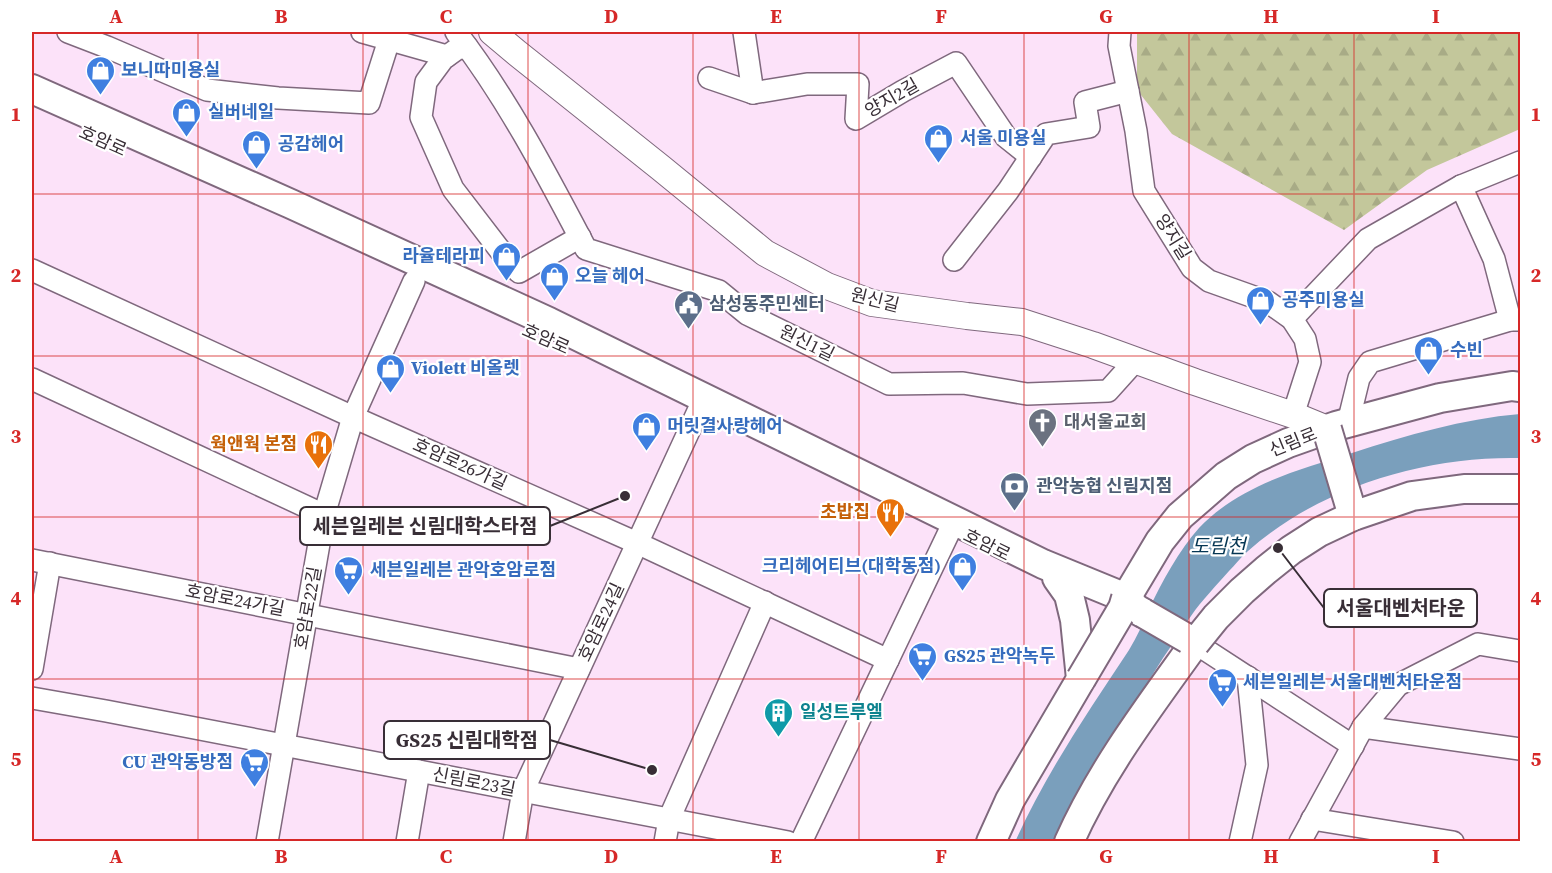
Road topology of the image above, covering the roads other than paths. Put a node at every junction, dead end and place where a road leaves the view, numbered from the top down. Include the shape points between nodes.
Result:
1 (68, 32) edge
2 (362, 32) edge
3 (492, 32) edge
4 (744, 32) edge
5 (1120, 32) edge
6 (462, 39) edge
7 (389, 40) junction
8 (447, 56) junction
9 (709, 78) dead end
10 (32, 89) edge
11 (1128, 91) junction
12 (753, 93) junction
13 (32, 110) edge
14 (1031, 158) junction
15 (1521, 162) edge
16 (1461, 186) junction
17 (580, 237) junction
18 (954, 260) dead end
19 (32, 270) edge
20 (414, 281) junction
21 (1292, 319) junction
22 (1515, 320) edge
23 (1135, 360) junction
24 (32, 379) edge
25 (1521, 387) edge
26 (700, 407) junction
27 (1293, 415) junction
28 (352, 417) junction
29 (1338, 426) junction
30 (1521, 489) edge
31 (324, 514) junction
32 (1353, 516) junction
33 (951, 528) junction
34 (637, 543) junction
35 (1149, 560) junction
36 (40, 562) edge
37 (1059, 575) junction
38 (765, 602) junction
39 (1132, 607) junction
40 (307, 615) junction
41 (1191, 641) junction
42 (1521, 651) edge
43 (888, 660) junction
44 (32, 669) edge
45 (579, 669) junction
46 (1248, 677) junction
47 (1081, 679) junction
48 (32, 699) edge
49 (1363, 727) junction
50 (284, 745) junction
51 (1353, 746) junction
52 (1521, 749) edge
53 (419, 771) junction
54 (523, 791) junction
55 (669, 819) junction
56 (1312, 819) junction
57 (267, 842) edge
58 (407, 842) edge
59 (514, 842) edge
60 (665, 842) edge
61 (788, 842) edge
62 (801, 842) edge
63 (991, 842) edge
64 (1069, 842) edge
65 (1240, 842) edge
66 (1300, 842) edge
67 (1453, 842) edge

1 - 7 street via 207,90 369,103
2 - 7 street
3 - 23 street, 원신길 via 765,254 827,286 872,303 1022,322
4 - 12 street
5 - 11 street, 양지길
6 - 8 street
6 - 17 street, 원신1길 via 515,119
7 - 8 street
8 - 17 street via 426,82 421,117 453,189 519,272
9 - 12 street, 양지2길
10 - 37 main road via 549,322
11 - 14 street via 1085,102 1089,127 1046,134
11 - 21 street, 양지길 via 1144,191 1192,268 1209,280 1268,302
12 - 14 street, 양지2길 via 807,84 858,84 856,119 956,63 1006,137
13 - 20 main road, 호암로
14 - 18 street
15 - 16 street
16 - 21 street via 1368,239
16 - 22 street via 1494,259
17 - 23 street, 원신1길 via 586,249 719,291 747,314 889,384 963,383 1027,394 1108,391
19 - 28 street, 호암로26가길
20 - 26 main road, 호암로
20 - 28 street, 호암로22길
21 - 27 street, 양지길 via 1305,339 1310,362
22 - 29 street via 1370,362
23 - 27 street, 원신길
24 - 31 street
25 - 29 main road, 신림로 via 1440,398
26 - 33 main road, 호암로
26 - 34 street, 호암로24길
27 - 29 street, 원신길
28 - 31 street, 호암로22길
28 - 34 street, 호암로26가길
29 - 32 main road, bridge
29 - 35 main road, 신림로 via 1252,459 1226,476 1180,516
30 - 32 main road, bridge via 1464,489 1412,496
31 - 40 street, 호암로22길
32 - 41 main road, bridge via 1291,550
33 - 37 main road, 호암로
33 - 43 street
34 - 38 street, 호암로26가길
34 - 45 street, 호암로24길
35 - 37 main road via 1107,576
35 - 39 main road, 신림로
36 - 40 street, 호암로24가길
36 - 44 street
37 - 39 main road
37 - 47 main road via 1069,595
38 - 43 street, 호암로26가길
38 - 55 street
39 - 41 main road, bridge
39 - 47 main road, 신림로, bridge
40 - 45 street, 호암로24가길
40 - 50 street, 호암로22길
41 - 46 street
41 - 64 main road via 1083,809
42 - 49 street via 1478,644 1398,685
43 - 62 street
45 - 54 street, 호암로24길
46 - 51 street
46 - 65 street via 1257,765
47 - 63 main road via 1010,800
48 - 50 street, 신림로23길
49 - 51 street
49 - 52 street
50 - 53 street, 신림로23길
50 - 57 street, 호암로22길
51 - 56 street
53 - 54 street, 신림로23길
53 - 58 street
54 - 55 street, 신림로23길
54 - 59 street, 호암로24길
55 - 60 street
55 - 61 street, 신림로23길
56 - 66 street
56 - 67 street

